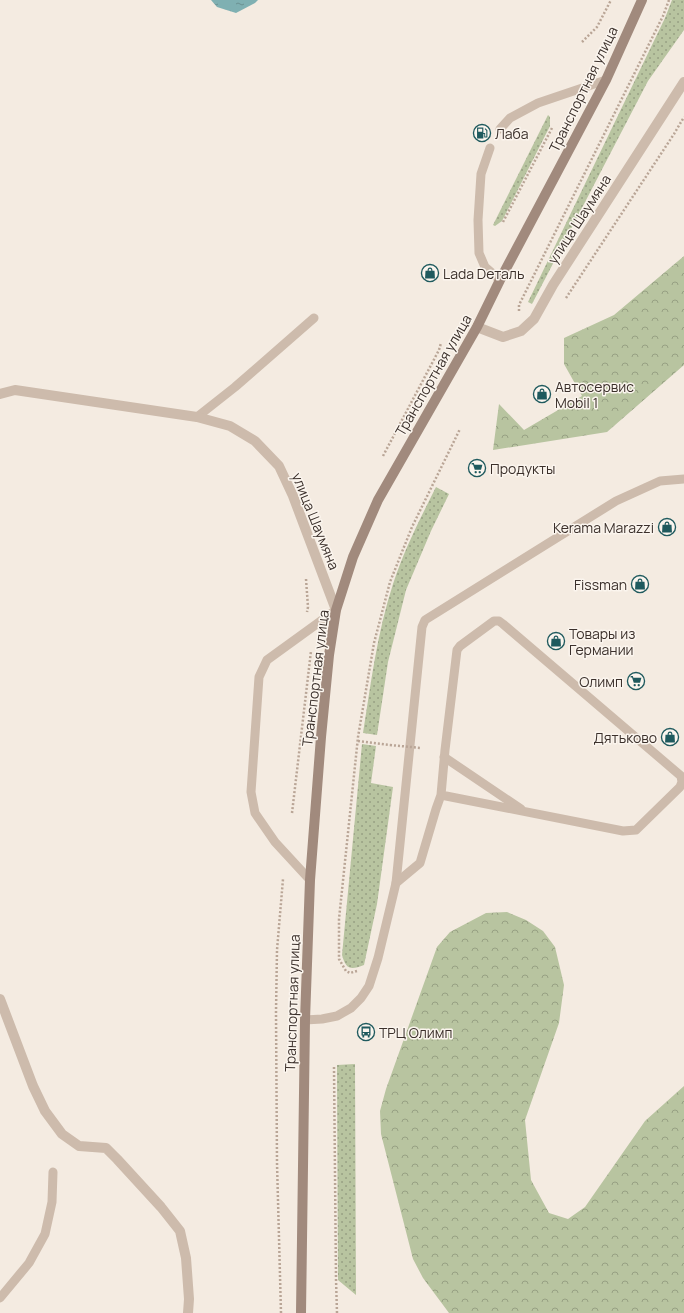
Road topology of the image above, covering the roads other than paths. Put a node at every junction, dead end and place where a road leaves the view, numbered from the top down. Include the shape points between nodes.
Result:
1 (642, 0) edge
2 (606, 80) junction
3 (684, 82) edge
4 (500, 129) dead end
5 (490, 148) dead end
6 (500, 280) junction
7 (314, 318) dead end
8 (477, 327) junction
9 (0, 394) edge
10 (197, 417) junction
11 (684, 480) edge
12 (336, 610) junction
13 (444, 757) junction
14 (441, 795) junction
15 (526, 812) junction
16 (310, 880) junction
17 (396, 883) junction
18 (0, 998) edge
19 (305, 1020) junction
20 (53, 1172) dead end
21 (0, 1298) edge
22 (188, 1313) edge
23 (302, 1313) edge

1 - 2 main road, Транспортная улица
2 - 4 lane via 538,103 510,118
2 - 6 main road, Транспортная улица
3 - 8 street, улица Шаумяна via 553,285 534,319 521,331 503,337
5 - 6 lane via 481,174 479,253 485,266
6 - 8 main road, Транспортная улица
7 - 10 lane
8 - 12 main road, Транспортная улица via 378,500 353,557
9 - 10 street, улица Шаумяна via 15,390
10 - 12 street, улица Шаумяна via 230,426 255,442 279,466 294,496
11 - 17 lane via 660,481 616,501 425,620 422,627
12 - 16 main road, Транспортная улица via 321,736
12 - 16 lane via 267,660 259,677 251,792 255,813 275,842
13 - 14 lane
13 - 15 lane
13 - 15 lane via 457,650 494,621 498,621 681,776 680,787 636,830 623,831
14 - 15 lane
14 - 17 lane via 420,863
16 - 19 main road, Транспортная улица
17 - 19 lane via 378,958 361,998 337,1016
18 - 22 street via 33,1086 62,1134 79,1146 106,1148 180,1231 186,1258
19 - 23 main road, Транспортная улица
20 - 21 lane via 52,1202 45,1234 29,1263

